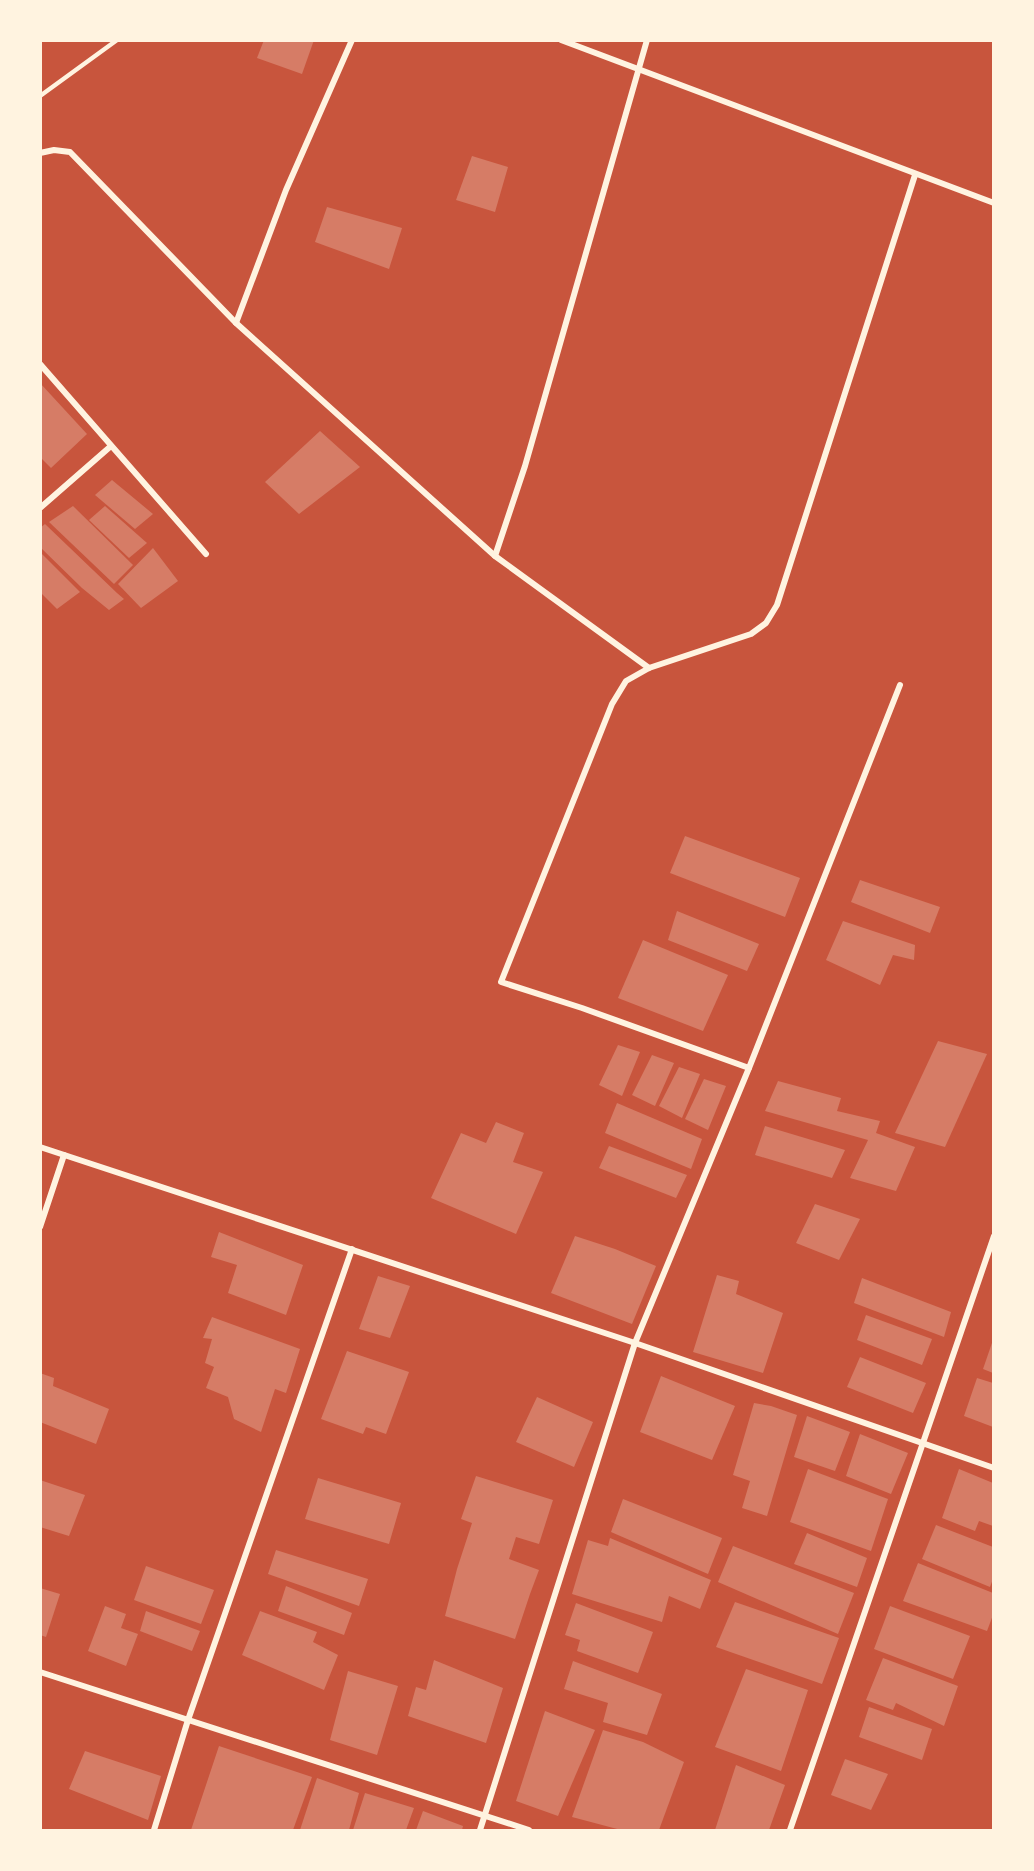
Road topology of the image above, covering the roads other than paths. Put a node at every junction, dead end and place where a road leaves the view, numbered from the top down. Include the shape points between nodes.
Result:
1 (117, 40) edge
2 (352, 40) edge
3 (561, 40) edge
4 (647, 40) edge
5 (638, 70) junction
6 (40, 96) edge
7 (40, 153) edge
8 (915, 175) junction
9 (993, 203) edge
10 (236, 324) junction
11 (40, 364) edge
12 (111, 446) junction
13 (40, 508) edge
14 (206, 554) dead end
15 (495, 556) junction
16 (650, 668) junction
17 (900, 685) dead end
18 (748, 1068) junction
19 (40, 1147) edge
20 (64, 1155) junction
21 (40, 1227) edge
22 (993, 1236) edge
23 (352, 1250) junction
24 (635, 1343) junction
25 (922, 1445) junction
26 (993, 1468) edge
27 (40, 1672) edge
28 (188, 1720) junction
29 (485, 1816) junction
30 (154, 1830) edge
31 (480, 1830) edge
32 (529, 1830) edge
33 (789, 1830) edge

1 - 6 lane
2 - 10 street via 286,190
3 - 5 street
4 - 5 street
5 - 8 street
5 - 15 street via 525,466
7 - 10 street via 70,152
8 - 9 street
8 - 16 street via 777,605 766,623 752,634
10 - 15 street
11 - 12 street
12 - 13 street
12 - 14 street
15 - 16 street
16 - 18 street via 626,681 612,704 501,982
17 - 18 street
18 - 24 street
19 - 20 street
20 - 21 street
20 - 23 street
22 - 25 street
23 - 24 street
23 - 28 street
24 - 25 street
24 - 29 street
25 - 26 street
25 - 33 street
27 - 28 street
28 - 29 street
28 - 30 street
29 - 31 street
29 - 32 street

